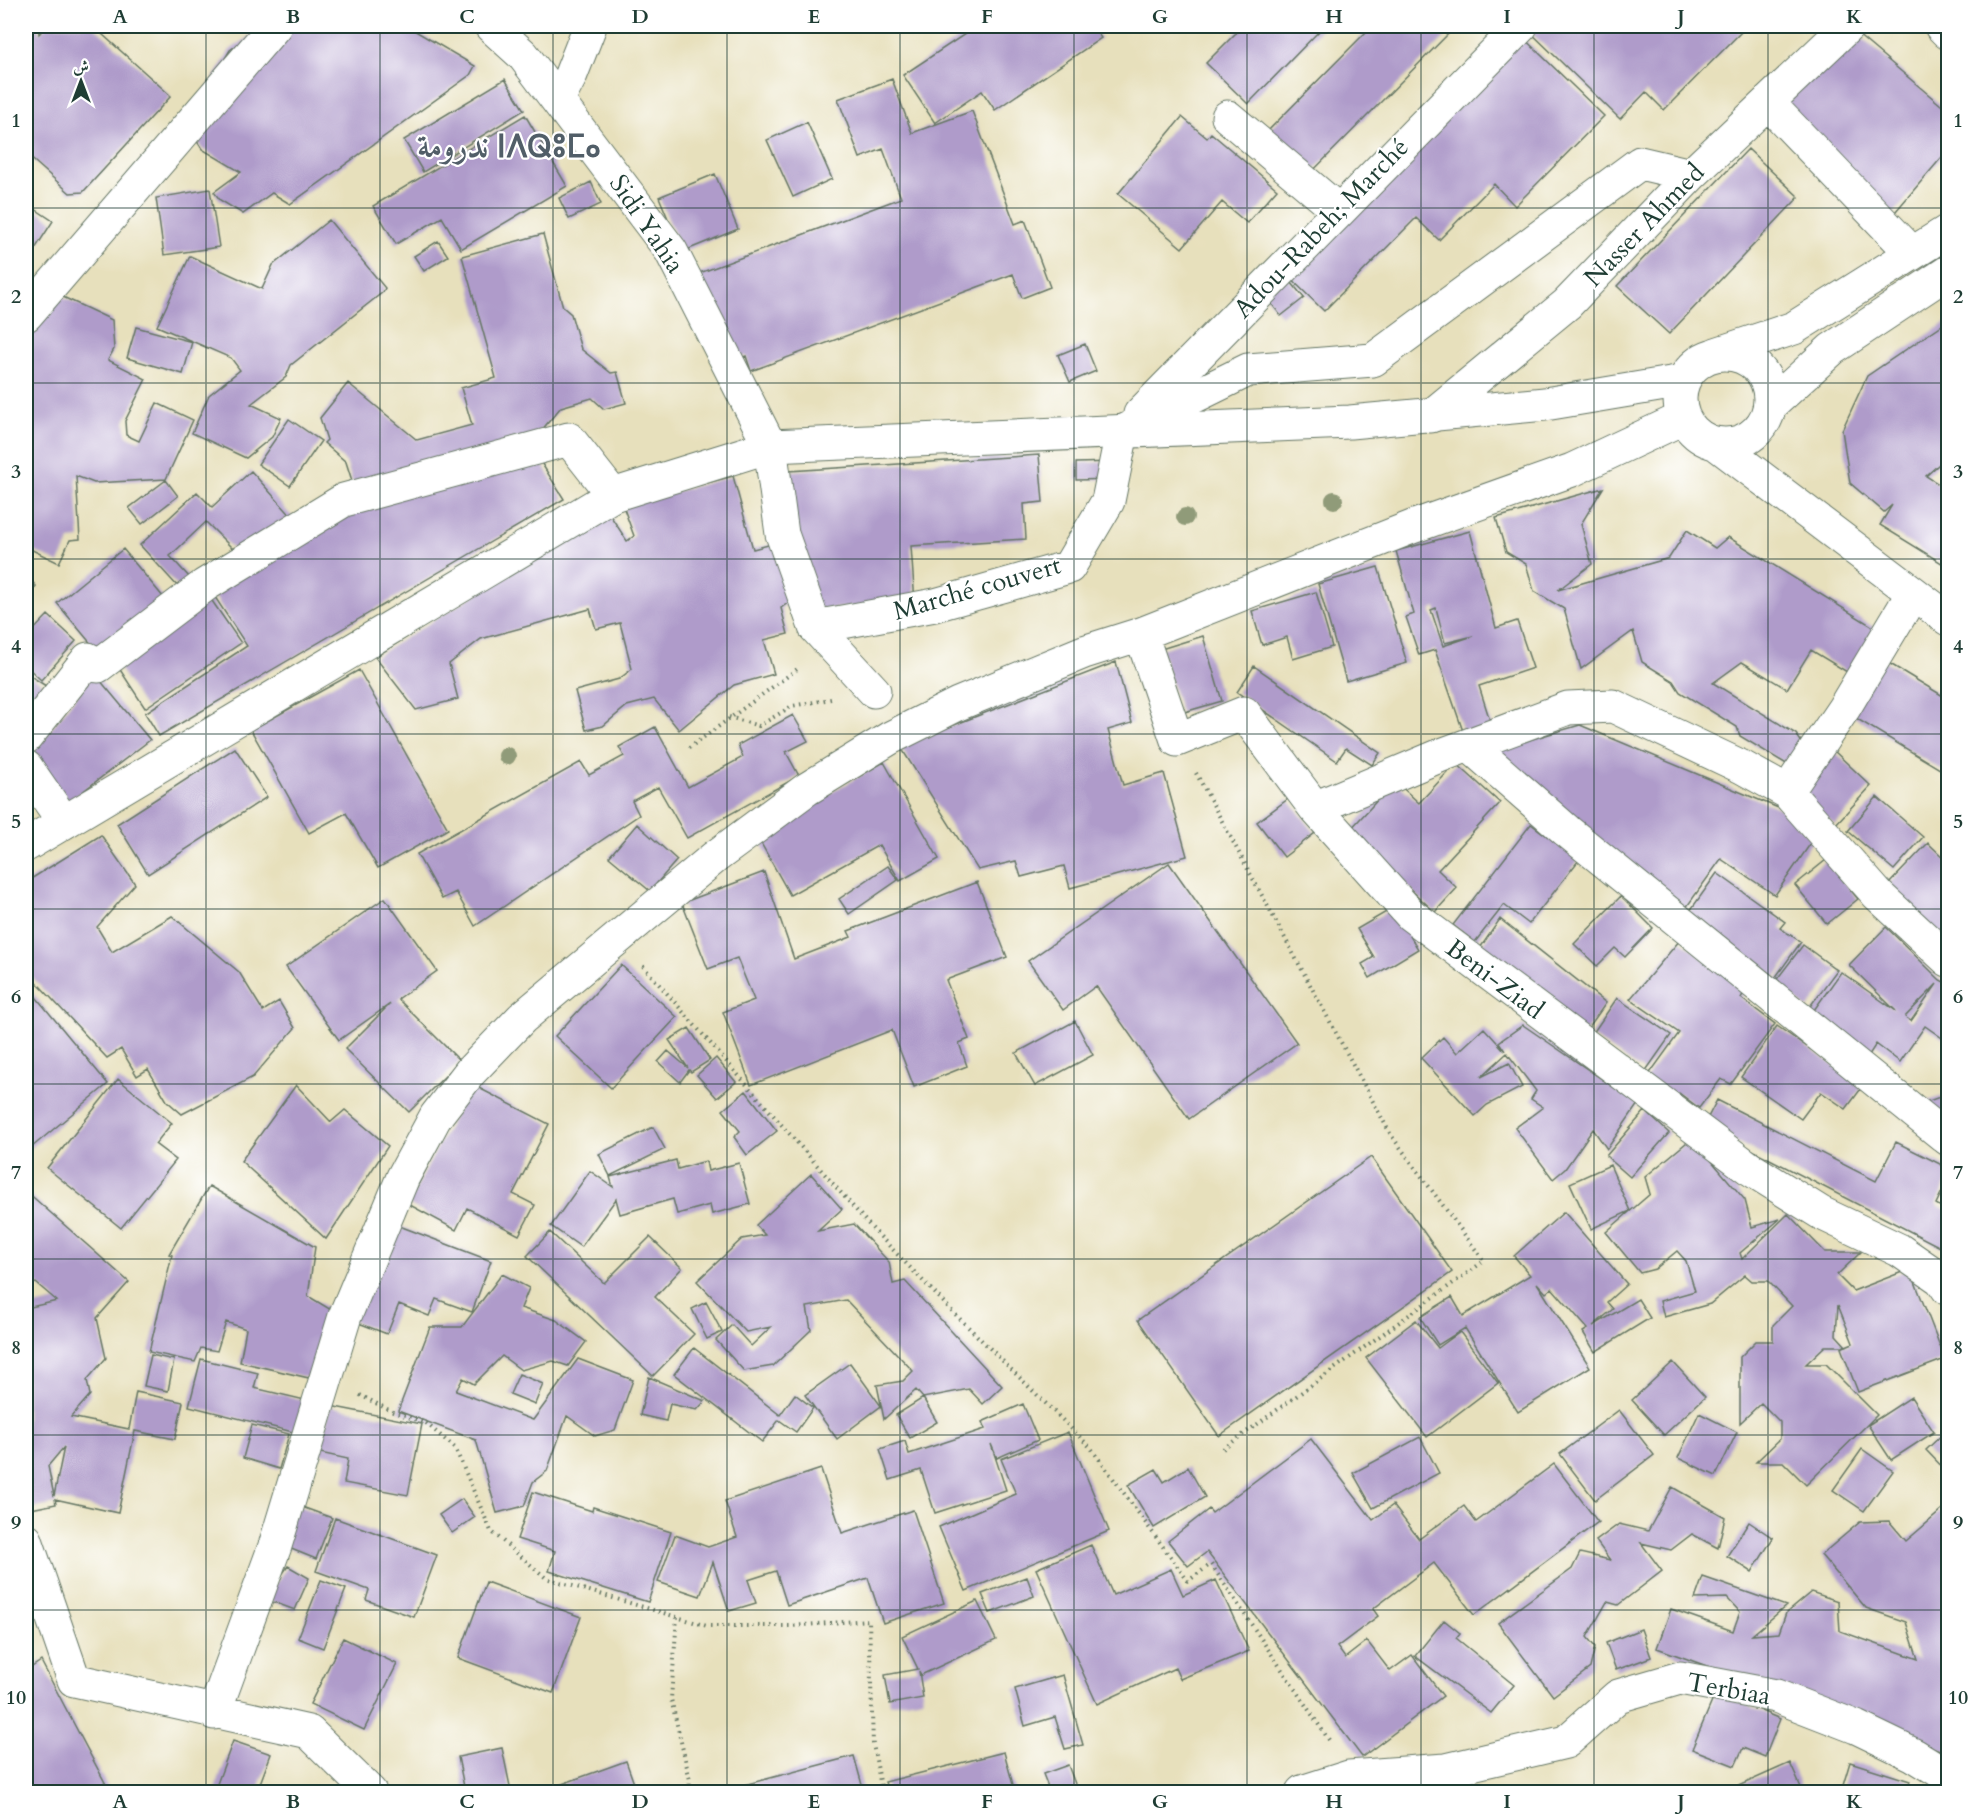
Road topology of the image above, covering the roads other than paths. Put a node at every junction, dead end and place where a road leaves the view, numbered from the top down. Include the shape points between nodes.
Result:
1 (275, 26) edge
2 (491, 26) edge
3 (590, 26) edge
4 (1521, 26) edge
5 (1848, 26) edge
6 (1941, 26) edge
7 (1948, 33) edge
8 (558, 100) junction
9 (1768, 103) junction
10 (1228, 117) dead end
11 (1691, 175) junction
12 (1338, 210) junction
13 (1948, 231) edge
14 (1911, 252) junction
15 (1948, 272) edge
16 (26, 315) edge
17 (1710, 356) junction
18 (1683, 381) junction
19 (1431, 416) junction
20 (1683, 418) junction
21 (1765, 418) junction
22 (1122, 432) junction
23 (1718, 445) junction
24 (770, 446) junction
25 (613, 495) junction
26 (1786, 499) junction
27 (1913, 593) junction
28 (1948, 619) edge
29 (814, 627) junction
30 (1141, 634) junction
31 (874, 691) road end
32 (26, 737) edge
33 (1469, 746) junction
34 (26, 767) edge
35 (1787, 792) junction
36 (1315, 808) junction
37 (64, 822) junction
38 (26, 846) edge
39 (1948, 960) edge
40 (1948, 1139) edge
41 (1948, 1289) edge
42 (26, 1540) edge
43 (214, 1713) junction
44 (1948, 1776) edge
45 (1309, 1791) edge
46 (370, 1792) edge

1 - 16 street
2 - 8 street, Sidi Yahia via 523,55
3 - 8 street
4 - 12 street, Adou-Rabeh; Marché
5 - 9 street, Nasser Ahmed
6 - 7 street
8 - 24 street, Sidi Yahia via 671,251
9 - 11 street, Nasser Ahmed
9 - 14 street
10 - 12 street
11 - 19 street, Nasser Ahmed via 1567,304
11 - 22 street via 1640,163 1373,360 1248,369
12 - 22 street, Adou-Rabeh; Marché
13 - 14 street
14 - 17 street via 1794,328
15 - 21 street via 1832,349
17 - 18 street via 1695,365
17 - 21 street via 1726,353 1754,363 1768,382
18 - 19 street via 1545,404
18 - 20 street via 1679,400
19 - 22 street
20 - 23 street via 1692,431
20 - 30 street via 1572,470 1412,527
21 - 23 street via 1741,443
21 - 26 street
22 - 24 street
22 - 29 street, Marché couvert via 1108,501 1069,567 935,605
23 - 26 street
24 - 25 street
24 - 29 street, Sidi Yahia via 782,534
25 - 32 street via 569,439 344,500 205,585 98,666 88,660
25 - 37 street
26 - 27 street
27 - 28 street
27 - 35 street via 1844,708
29 - 31 street
30 - 36 street, Beni-Ziad via 1177,740 1244,713
30 - 43 street via 1073,656 958,704 890,738 807,789 617,935 522,1018 470,1072 436,1116 403,1177 345,1316 275,1546
33 - 35 street via 1568,708 1613,706
33 - 36 street
33 - 40 street via 1567,831
34 - 37 street
35 - 39 street via 1878,895
36 - 41 street, Beni-Ziad via 1420,922 1749,1168 1821,1213 1899,1250 1941,1279
37 - 38 street
42 - 43 street via 74,1680
43 - 46 street via 309,1732
44 - 45 street, Terbiaa via 1856,1727 1776,1696 1680,1678 1618,1696 1566,1743 1446,1770 1349,1777

